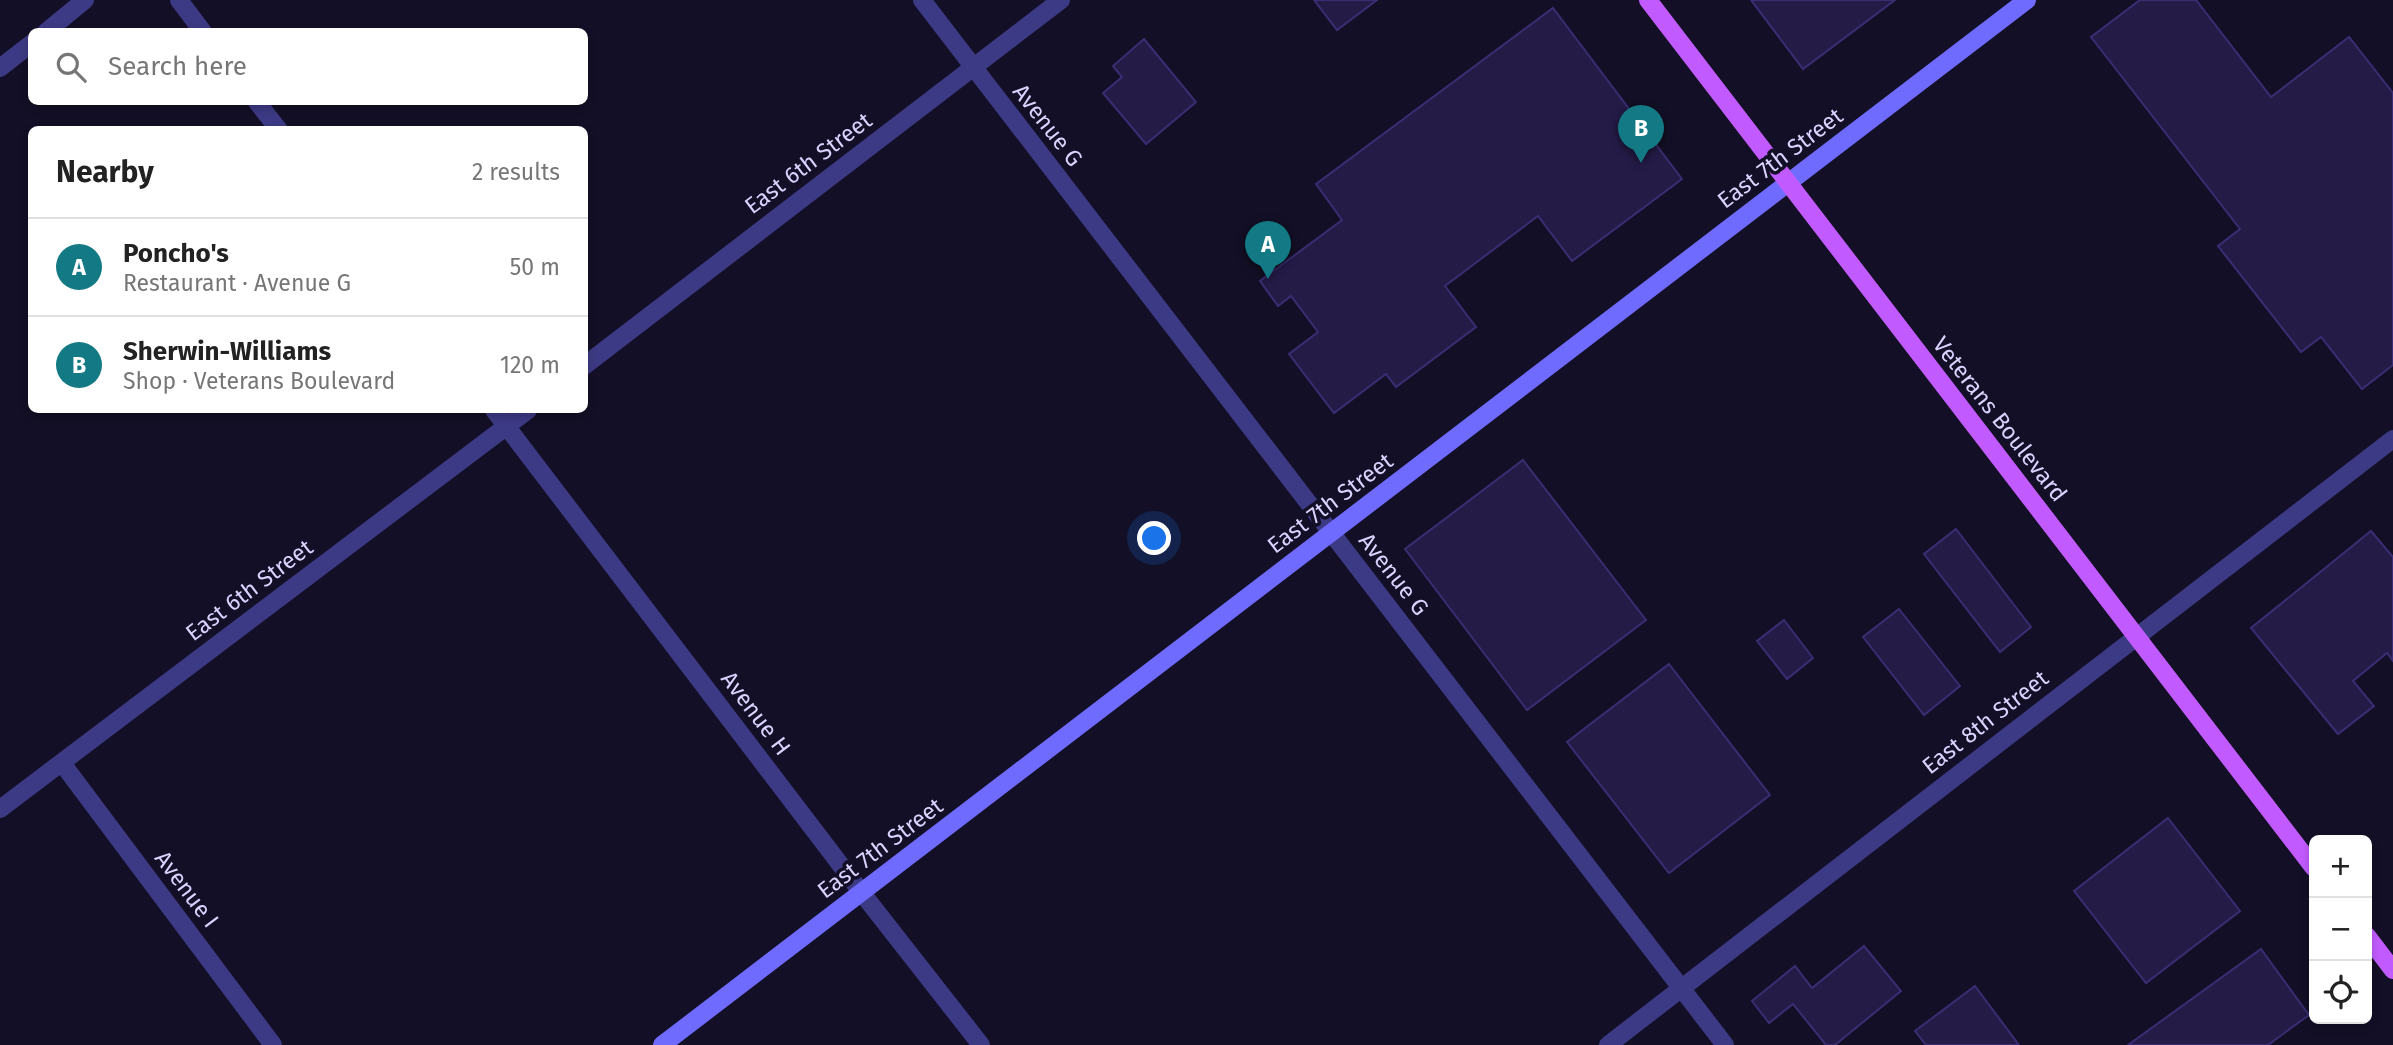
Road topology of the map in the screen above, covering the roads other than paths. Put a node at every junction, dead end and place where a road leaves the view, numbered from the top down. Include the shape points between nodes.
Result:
1 (85, 0) edge
2 (179, 0) edge
3 (922, 0) edge
4 (1061, 0) edge
5 (1647, 0) edge
6 (2027, 0) edge
7 (51, 28) edge
8 (200, 28) edge
9 (28, 46) edge
10 (974, 67) junction
11 (0, 68) edge
12 (259, 105) edge
13 (276, 126) edge
14 (1788, 183) junction
15 (588, 363) edge
16 (496, 413) edge
17 (524, 413) edge
18 (507, 426) junction
19 (2393, 439) edge
20 (1331, 533) junction
21 (2137, 636) junction
22 (62, 763) junction
23 (0, 809) edge
24 (2309, 861) edge
25 (862, 893) junction
26 (2372, 943) edge
27 (2393, 970) edge
28 (1681, 988) junction
29 (273, 1045) edge
30 (662, 1045) edge
31 (981, 1045) edge
32 (1608, 1045) edge
33 (1725, 1045) edge

1 - 7 street
2 - 8 street
3 - 10 street, Avenue G
4 - 10 street, East 6th Street
5 - 14 main road, Veterans Boulevard
6 - 14 street, East 7th Street
9 - 11 street
10 - 15 street, East 6th Street
10 - 20 street, Avenue G
12 - 13 street
14 - 20 street, East 7th Street
14 - 21 main road, Veterans Boulevard
16 - 18 street, Avenue H
17 - 18 street, East 6th Street
18 - 22 street, East 6th Street
18 - 25 street, Avenue H
19 - 21 street, East 8th Street
20 - 25 street, East 7th Street
20 - 28 street, Avenue G
21 - 24 main road, Veterans Boulevard
21 - 28 street, East 8th Street
22 - 23 street, East 6th Street
22 - 29 street, Avenue I
25 - 30 street, East 7th Street
25 - 31 street, Avenue H
26 - 27 main road
28 - 32 street, East 8th Street
28 - 33 street, Avenue G

